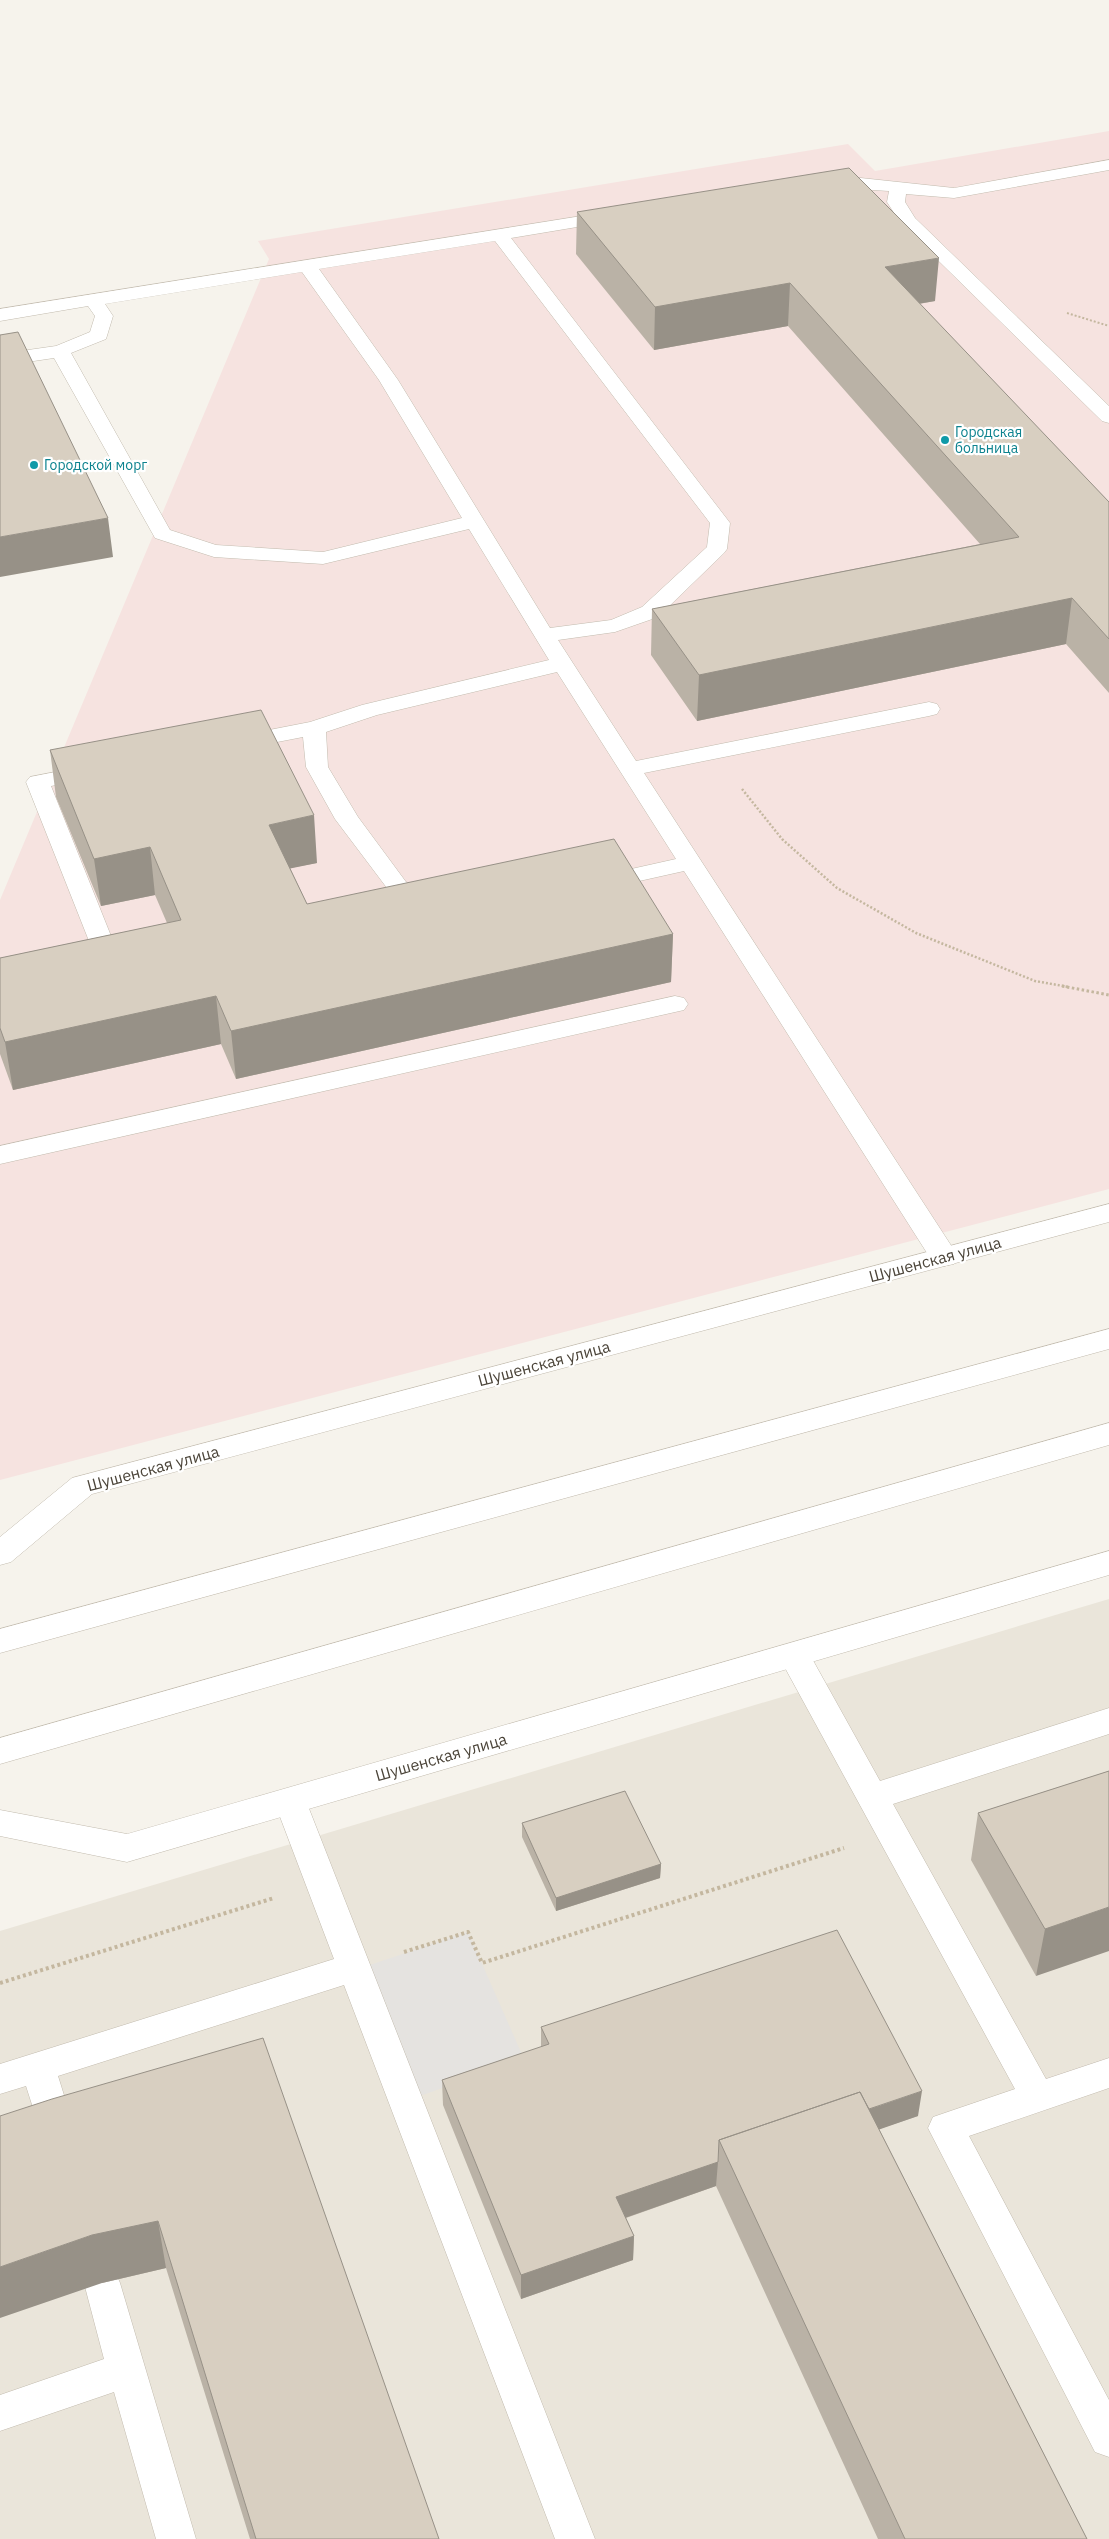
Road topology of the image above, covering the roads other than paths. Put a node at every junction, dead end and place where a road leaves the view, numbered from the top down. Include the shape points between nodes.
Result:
1 (1109, 165) edge
2 (810, 184) edge
3 (898, 187) junction
4 (625, 214) edge
5 (499, 234) junction
6 (307, 265) junction
7 (93, 300) junction
8 (0, 315) edge
9 (60, 351) junction
10 (0, 360) edge
11 (1109, 417) edge
12 (474, 521) junction
13 (544, 635) junction
14 (562, 664) junction
15 (929, 710) dead end
16 (314, 728) junction
17 (219, 747) edge
18 (114, 767) edge
19 (629, 769) junction
20 (689, 863) junction
21 (577, 887) edge
22 (449, 903) edge
23 (0, 968) edge
24 (675, 1004) dead end
25 (0, 1155) edge
26 (1109, 1213) edge
27 (944, 1257) junction
28 (1109, 1339) edge
29 (1109, 1434) edge
30 (0, 1554) edge
31 (1109, 1562) edge
32 (0, 1641) edge
33 (794, 1655) junction
34 (1109, 1721) edge
35 (0, 1751) edge
36 (872, 1797) junction
37 (290, 1801) junction
38 (0, 1823) edge
39 (354, 1967) junction
40 (38, 2066) junction
41 (1109, 2073) edge
42 (0, 2079) edge
43 (1038, 2098) junction
44 (62, 2148) edge
45 (102, 2283) edge
46 (126, 2370) junction
47 (0, 2413) edge
48 (1109, 2439) edge
49 (176, 2539) edge
50 (575, 2539) edge

1 - 3 street via 954,193
2 - 3 street via 853,180
3 - 11 street via 896,202 908,221
4 - 5 street
5 - 6 street
5 - 13 street via 720,523 717,549 650,612 615,626
6 - 7 street
6 - 12 street via 388,380
7 - 8 street
7 - 9 street via 104,316 99,335
9 - 10 street
9 - 12 street via 162,534 214,551 323,558
12 - 13 street
13 - 14 street
14 - 16 street via 370,710
14 - 19 street
15 - 19 street
16 - 17 street
16 - 22 street via 317,767 347,819 398,887 440,903
18 - 23 street via 38,782 104,946
19 - 20 street
20 - 21 street
20 - 27 street
24 - 25 street
26 - 27 street, Шушенская улица
27 - 30 street, Шушенская улица via 82,1486
28 - 32 street
29 - 35 street
31 - 33 street, Шушенская улица
33 - 36 street
33 - 37 street, Шушенская улица
34 - 36 street
36 - 43 street
37 - 38 street, Шушенская улица via 127,1848
37 - 39 street
39 - 40 street
39 - 50 street
40 - 42 street
40 - 44 street
41 - 43 street
43 - 48 street via 946,2128
45 - 46 street
46 - 47 street
46 - 49 street

